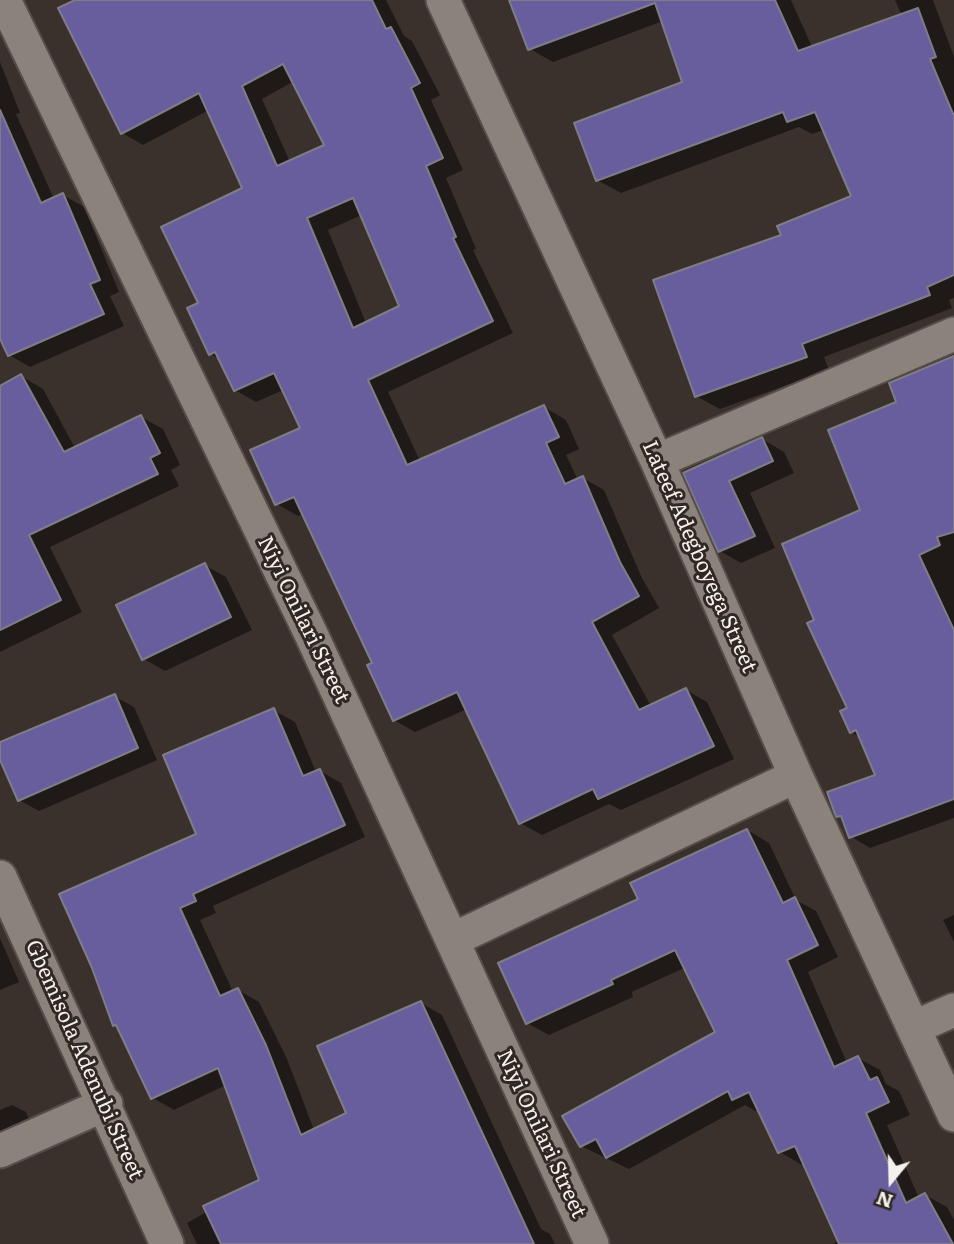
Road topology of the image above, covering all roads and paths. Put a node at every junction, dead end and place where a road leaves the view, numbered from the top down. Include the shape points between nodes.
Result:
1 (4, 0) edge
2 (443, 0) edge
3 (954, 334) edge
4 (657, 461) junction
5 (796, 776) junction
6 (0, 877) edge
7 (452, 940) junction
8 (954, 1010) edge
9 (915, 1027) junction
10 (106, 1104) junction
11 (954, 1115) edge
12 (0, 1151) edge
13 (167, 1244) edge
14 (592, 1244) edge

1 - 7 street, Niyi Onilari Street via 312,634
2 - 4 street, Lateef Adegboyega Street
3 - 4 street
4 - 5 street, Lateef Adegboyega Street
5 - 7 street
5 - 9 street, Lateef Adegboyega Street
6 - 10 street, Gbemisola Adenubi Street
7 - 14 street, Niyi Onilari Street
8 - 9 street
9 - 11 street, Lateef Adegboyega Street
10 - 12 street
10 - 13 street, Gbemisola Adenubi Street

